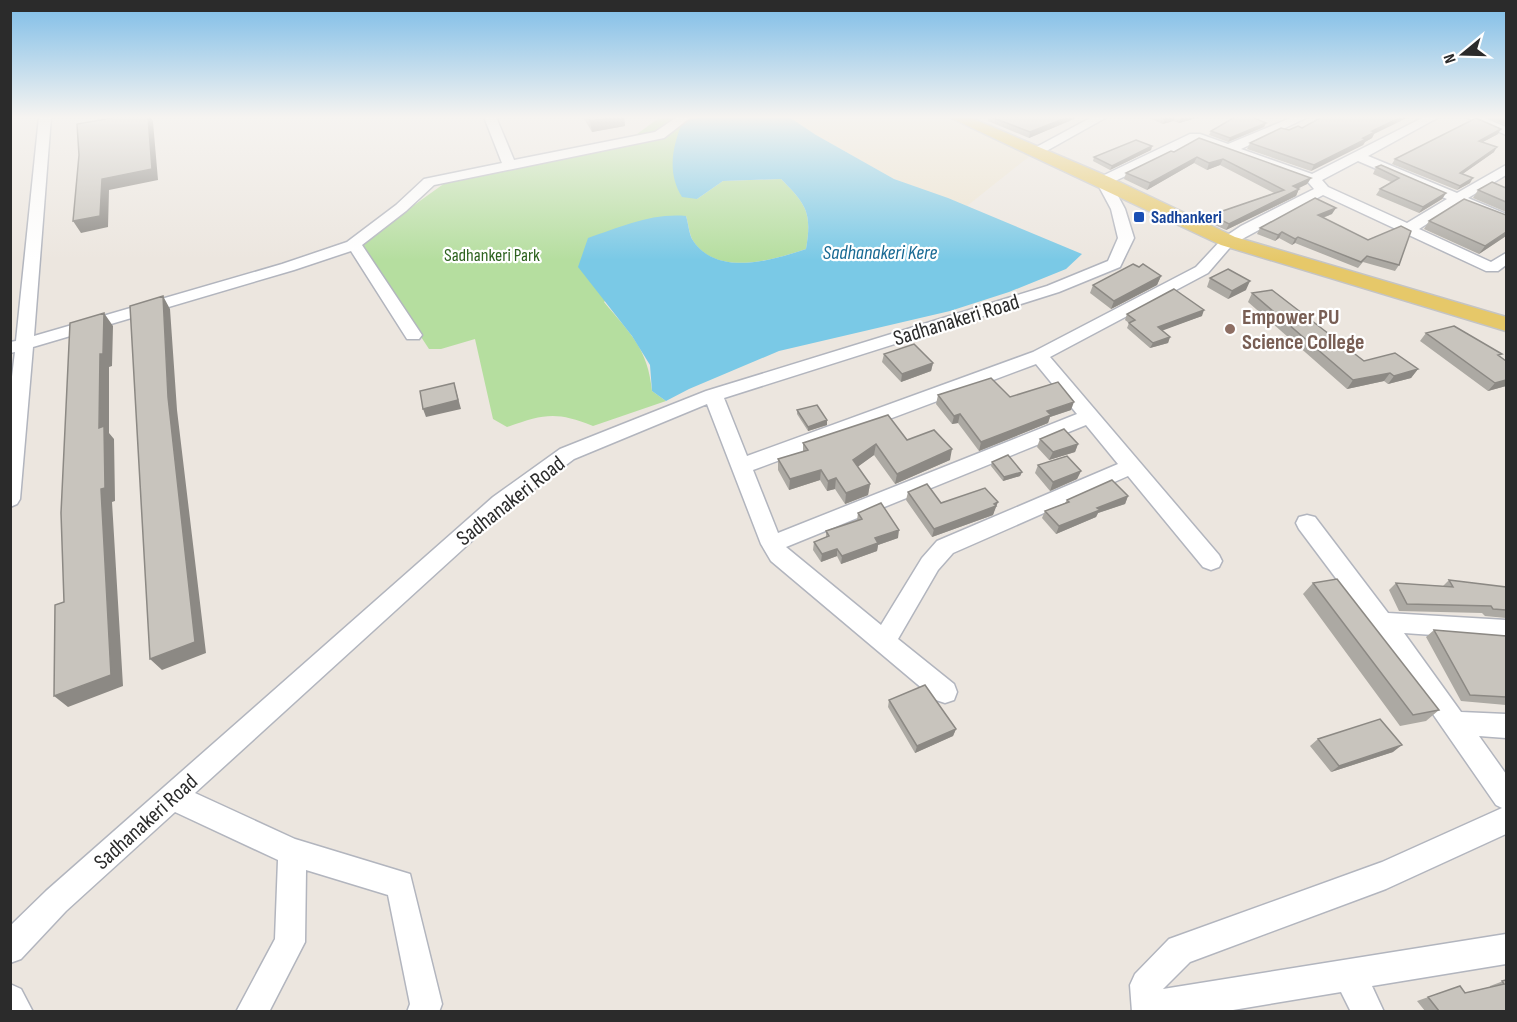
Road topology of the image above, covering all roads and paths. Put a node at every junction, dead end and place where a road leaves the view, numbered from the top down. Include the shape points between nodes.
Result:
1 (39, 165) edge
2 (516, 165) edge
3 (1067, 165) edge
4 (1137, 165) edge
5 (1267, 165) edge
6 (1345, 165) edge
7 (1377, 165) edge
8 (510, 166) joint
9 (1506, 169) edge
10 (1103, 181) junction
11 (1318, 185) junction
12 (1455, 198) junction
13 (1506, 219) edge
14 (1409, 228) junction
15 (1228, 241) junction
16 (352, 245) junction
17 (1506, 258) edge
18 (1506, 324) edge
19 (413, 335) dead end
20 (17, 346) edge
21 (1039, 356) junction
22 (713, 395) junction
23 (1088, 417) junction
24 (742, 466) junction
25 (1130, 467) junction
26 (10, 499) edge
27 (1307, 523) dead end
28 (772, 544) junction
29 (1211, 561) dead end
30 (1382, 622) junction
31 (1506, 630) edge
32 (884, 640) junction
33 (945, 692) dead end
34 (1455, 723) junction
35 (1506, 726) edge
36 (1506, 796) edge
37 (172, 797) junction
38 (1506, 820) edge
39 (292, 852) junction
40 (10, 948) edge
41 (1506, 949) edge
42 (1349, 975) junction
43 (10, 1000) edge
44 (17, 1011) edge
45 (252, 1011) edge
46 (423, 1011) edge
47 (1368, 1011) edge

1 - 20 street
2 - 8 street
3 - 10 main road
4 - 10 street
5 - 11 street
6 - 11 street
7 - 12 street
8 - 16 street via 429,182
9 - 12 street
10 - 15 main road
10 - 22 street, Sadhanakeri Road via 1118,208 1126,238 1114,264 1053,289
11 - 14 street
11 - 15 street
12 - 13 street
12 - 14 street
14 - 17 street via 1492,268
15 - 18 main road
15 - 21 street via 1202,270
16 - 19 street via 359,249
16 - 20 street
20 - 26 street
21 - 23 street
21 - 24 street
22 - 24 street
22 - 37 street, Sadhanakeri Road via 567,454 500,503
23 - 25 street
23 - 28 street
24 - 28 street
25 - 29 street
25 - 32 street via 945,547 930,564
27 - 30 street
28 - 32 street via 779,555
30 - 31 street
30 - 34 street
32 - 33 street
34 - 35 street
34 - 36 street
37 - 39 street
37 - 40 street, Sadhanakeri Road via 56,901
38 - 42 street via 1386,875 1180,950 1146,985 1146,1008
39 - 45 street via 290,942
39 - 46 street via 400,884 426,1004
41 - 42 street
42 - 47 street
43 - 44 street

